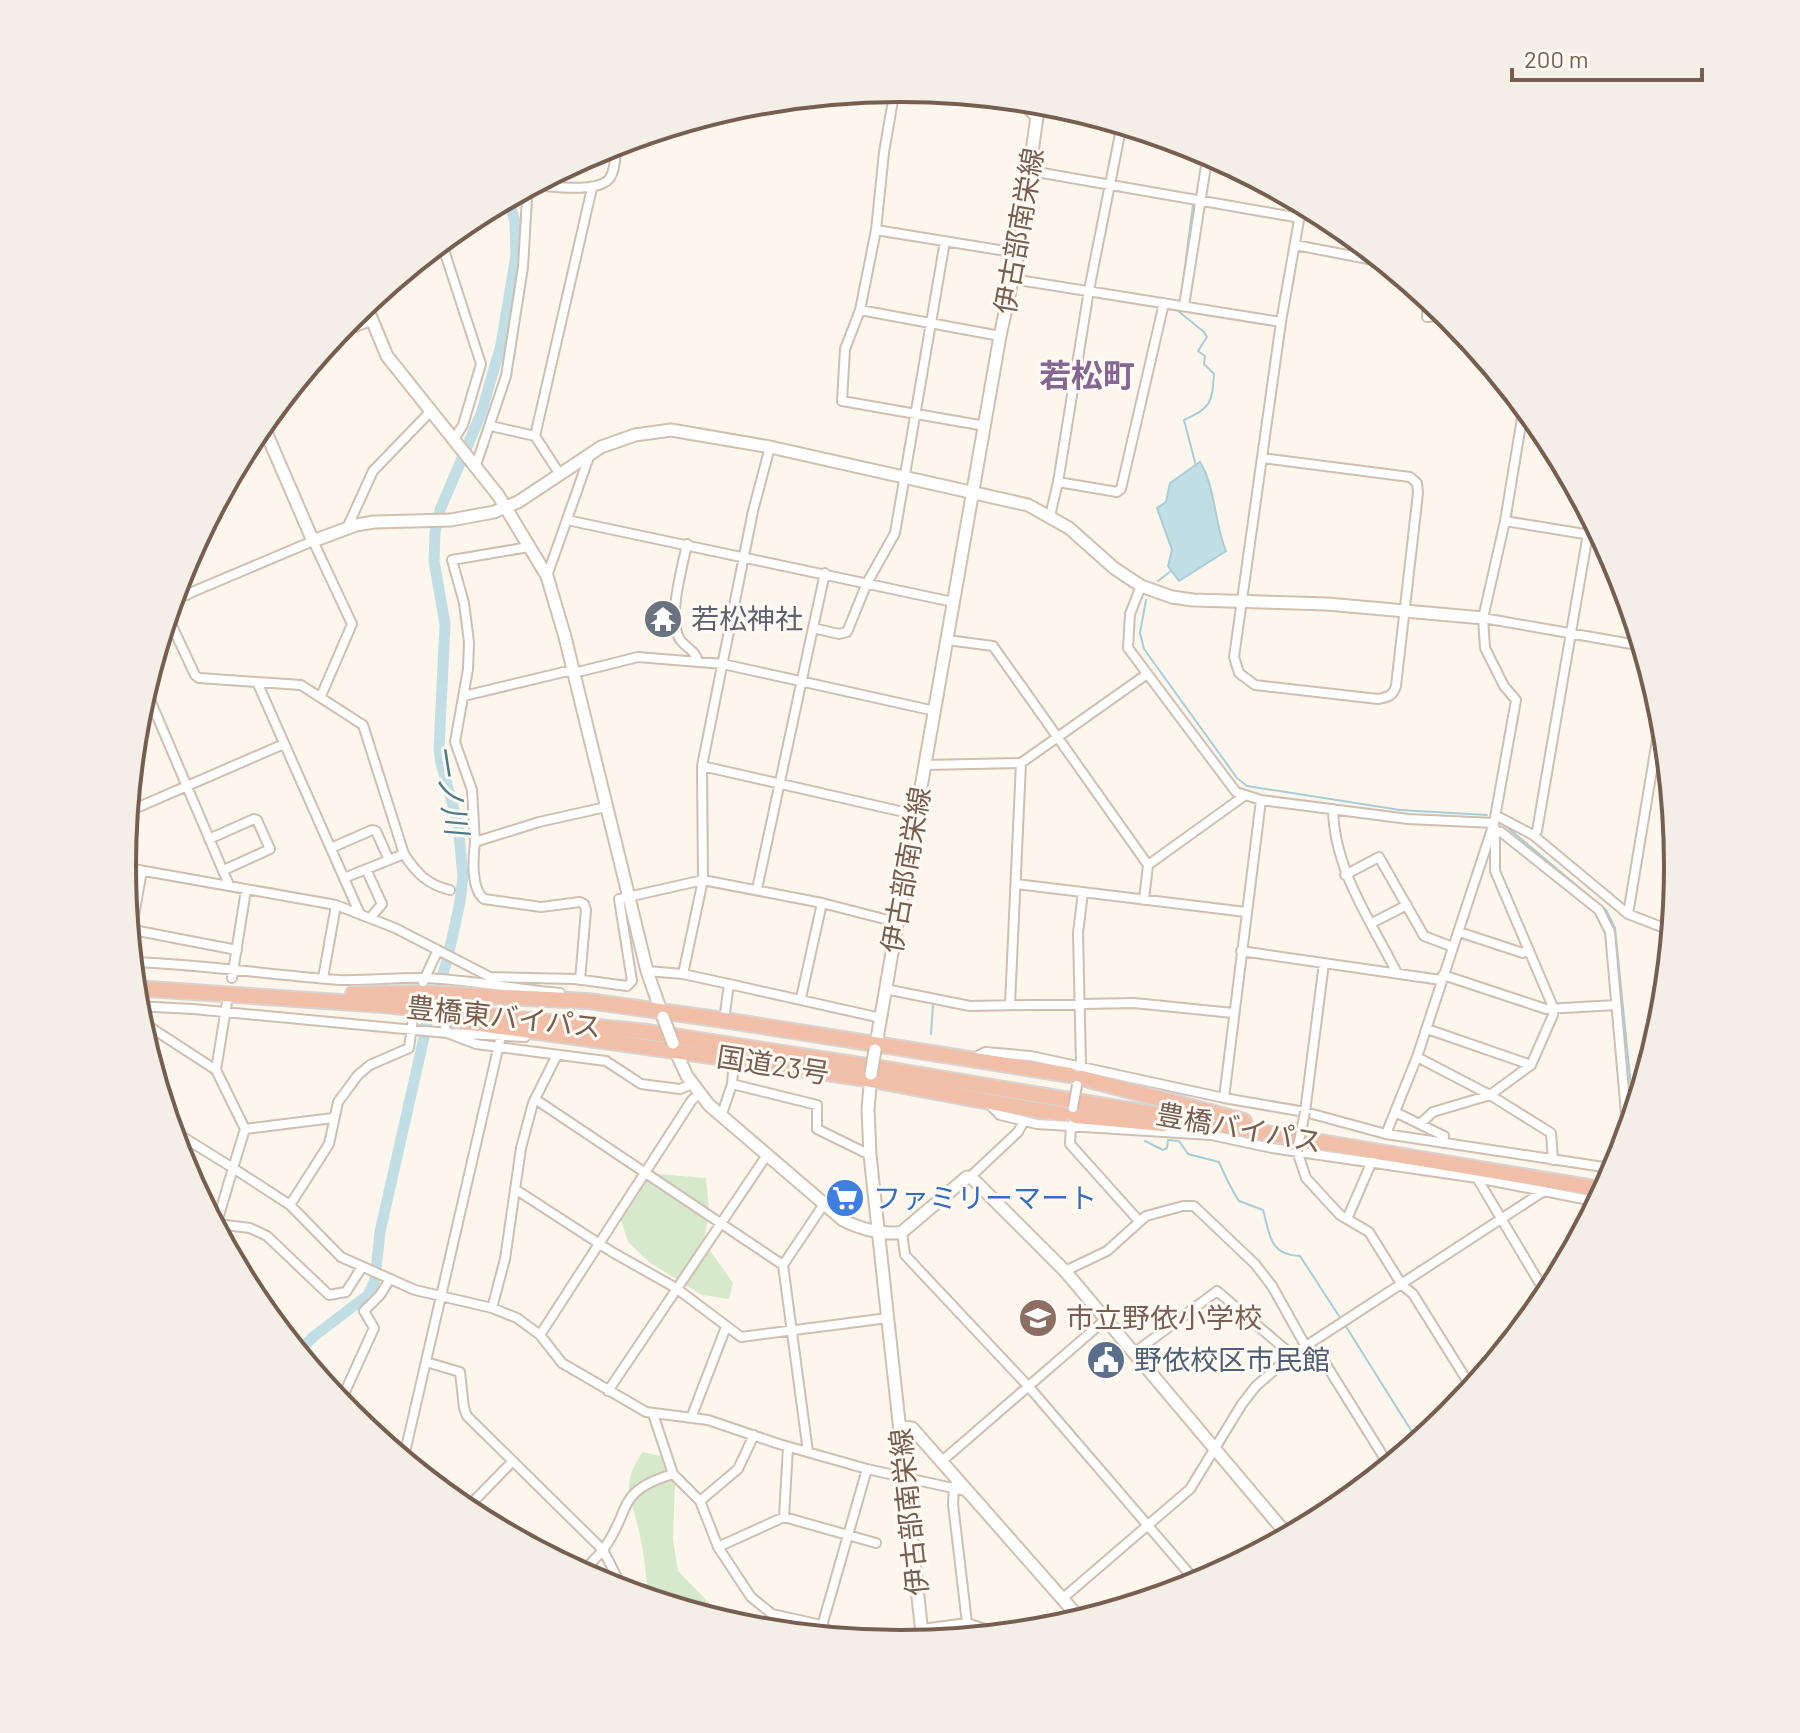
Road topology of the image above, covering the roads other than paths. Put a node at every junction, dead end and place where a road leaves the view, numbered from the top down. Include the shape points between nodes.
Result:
1 (892, 102) edge
2 (1033, 114) edge
3 (1038, 115) edge
4 (1038, 120) junction
5 (1120, 135) edge
6 (615, 157) edge
7 (1206, 166) edge
8 (1031, 171) junction
9 (1110, 185) junction
10 (552, 186) edge
11 (592, 188) junction
12 (527, 199) edge
13 (1200, 200) junction
14 (1300, 218) joint
15 (876, 230) junction
16 (945, 241) junction
17 (1295, 245) junction
18 (445, 253) edge
19 (1018, 253) junction
20 (1362, 258) edge
21 (1012, 279) junction
22 (1089, 290) junction
23 (1164, 303) junction
24 (1184, 306) junction
25 (860, 310) junction
26 (369, 316) edge
27 (371, 321) junction
28 (1281, 322) junction
29 (932, 324) junction
30 (360, 325) edge
31 (1000, 336) junction
32 (430, 412) junction
33 (915, 415) junction
34 (1523, 424) edge
35 (491, 426) junction
36 (985, 426) junction
37 (535, 436) junction
38 (268, 437) edge
39 (456, 441) junction
40 (770, 447) junction
41 (591, 454) junction
42 (1262, 458) junction
43 (475, 463) junction
44 (559, 473) junction
45 (904, 478) junction
46 (1058, 482) junction
47 (973, 492) junction
48 (505, 508) junction
49 (1050, 516) junction
50 (567, 520) junction
51 (1505, 521) junction
52 (347, 528) junction
53 (1588, 535) joint
54 (313, 541) junction
55 (687, 544) junction
56 (529, 547) junction
57 (746, 557) junction
58 (825, 573) junction
59 (547, 576) junction
60 (867, 583) junction
61 (1141, 586) junction
62 (187, 595) edge
63 (953, 602) junction
64 (1241, 602) junction
65 (1404, 611) junction
66 (1483, 618) junction
67 (813, 628) junction
68 (174, 629) edge
69 (1571, 634) junction
70 (947, 640) junction
71 (1631, 644) edge
72 (698, 662) junction
73 (723, 664) junction
74 (573, 672) junction
75 (1147, 674) junction
76 (802, 681) junction
77 (257, 682) junction
78 (321, 696) junction
79 (464, 696) junction
80 (153, 706) edge
81 (935, 711) junction
82 (1059, 739) junction
83 (284, 744) junction
84 (1655, 750) edge
85 (1021, 763) junction
86 (926, 765) junction
87 (702, 766) junction
88 (780, 783) junction
89 (186, 786) junction
90 (1244, 796) junction
91 (1261, 800) junction
92 (138, 807) edge
93 (606, 807) junction
94 (1333, 809) junction
95 (917, 815) junction
96 (1496, 824) junction
97 (1533, 835) junction
98 (209, 839) junction
99 (475, 842) junction
100 (331, 848) junction
101 (404, 854) junction
102 (389, 860) junction
103 (1148, 865) junction
104 (366, 869) junction
105 (136, 870) edge
106 (224, 870) junction
107 (142, 871) junction
108 (1345, 875) junction
109 (344, 878) junction
110 (703, 880) junction
111 (1016, 884) junction
112 (229, 885) junction
113 (757, 889) junction
114 (246, 890) junction
115 (450, 890) dead end
116 (1083, 892) junction
117 (137, 895) edge
118 (628, 895) junction
119 (1144, 900) junction
120 (822, 903) junction
121 (336, 905) junction
122 (1407, 905) junction
123 (359, 912) junction
124 (1246, 912) junction
125 (1628, 914) junction
126 (371, 917) junction
127 (896, 922) junction
128 (1372, 923) junction
129 (1662, 927) edge
130 (138, 931) edge
131 (1459, 932) junction
132 (1453, 947) junction
133 (237, 950) junction
134 (438, 950) junction
135 (1529, 950) junction
136 (1241, 951) junction
137 (460, 962) junction
138 (142, 963) edge
139 (1324, 963) junction
140 (233, 968) junction
141 (647, 971) junction
142 (1397, 973) junction
143 (683, 974) junction
144 (1442, 977) junction
145 (232, 978) dead end
146 (323, 978) junction
147 (580, 980) junction
148 (729, 984) junction
149 (453, 986) junction
150 (885, 989) junction
151 (146, 990) edge
152 (801, 998) junction
153 (226, 1003) junction
154 (1080, 1003) junction
155 (420, 1004) junction
156 (1010, 1004) junction
157 (1616, 1005) junction
158 (148, 1006) edge
159 (1553, 1007) junction
160 (1233, 1013) junction
161 (662, 1014) junction
162 (881, 1018) junction
163 (724, 1020) junction
164 (443, 1024) junction
165 (153, 1029) edge
166 (1427, 1029) junction
167 (500, 1044) junction
168 (674, 1047) junction
169 (876, 1047) junction
170 (557, 1055) junction
171 (1417, 1057) junction
172 (734, 1059) junction
173 (1531, 1065) junction
174 (216, 1070) junction
175 (872, 1073) junction
176 (1078, 1074) junction
177 (732, 1084) junction
178 (695, 1089) junction
179 (1490, 1095) junction
180 (1224, 1098) junction
181 (535, 1099) junction
182 (987, 1103) junction
183 (1625, 1107) edge
184 (1305, 1112) junction
185 (1395, 1112) junction
186 (1071, 1116) junction
187 (721, 1117) junction
188 (333, 1118) junction
189 (1024, 1121) junction
190 (1421, 1123) junction
191 (245, 1129) junction
192 (1271, 1134) junction
193 (1386, 1134) junction
194 (186, 1139) edge
195 (1318, 1141) junction
196 (1443, 1143) junction
197 (1297, 1151) junction
198 (767, 1155) junction
199 (870, 1155) junction
200 (1553, 1160) junction
201 (1372, 1161) junction
202 (1603, 1167) edge
203 (233, 1168) junction
204 (645, 1174) junction
205 (970, 1177) junction
206 (1477, 1178) junction
207 (1593, 1188) edge
208 (515, 1189) junction
209 (1544, 1191) junction
210 (1588, 1200) edge
211 (824, 1204) junction
212 (290, 1205) junction
213 (219, 1215) edge
214 (1347, 1219) junction
215 (1502, 1220) junction
216 (1139, 1221) junction
217 (720, 1223) junction
218 (226, 1227) edge
219 (878, 1230) junction
220 (902, 1232) junction
221 (600, 1243) junction
222 (783, 1265) junction
223 (365, 1268) junction
224 (1065, 1271) junction
225 (389, 1279) junction
226 (1540, 1284) edge
227 (1402, 1285) junction
228 (676, 1288) junction
229 (441, 1297) junction
230 (492, 1308) junction
231 (888, 1318) junction
232 (1105, 1320) junction
233 (726, 1327) junction
234 (792, 1331) junction
235 (540, 1335) junction
236 (1305, 1345) junction
237 (1134, 1353) junction
238 (1292, 1355) junction
239 (426, 1362) junction
240 (1467, 1380) edge
241 (1029, 1387) junction
242 (608, 1391) junction
243 (345, 1392) edge
244 (653, 1414) junction
245 (691, 1418) junction
246 (900, 1427) junction
247 (754, 1435) junction
248 (788, 1447) junction
249 (1216, 1448) junction
250 (406, 1449) edge
251 (808, 1452) junction
252 (1384, 1457) edge
253 (513, 1461) junction
254 (942, 1461) junction
255 (867, 1469) junction
256 (673, 1474) junction
257 (905, 1479) junction
258 (954, 1486) junction
259 (968, 1491) junction
260 (474, 1501) edge
261 (700, 1501) junction
262 (784, 1517) junction
263 (1148, 1525) junction
264 (1282, 1529) edge
265 (847, 1536) junction
266 (876, 1543) dead end
267 (718, 1547) junction
268 (603, 1550) junction
269 (589, 1565) edge
270 (1190, 1574) edge
271 (617, 1576) edge
272 (1062, 1599) junction
273 (1071, 1611) edge
274 (800, 1621) joint
275 (967, 1623) junction
276 (822, 1626) joint
277 (977, 1626) edge
278 (922, 1629) joint

1 - 15 street
2 - 4 street
3 - 4 street, 伊古部南栄線
4 - 8 street, 伊古部南栄線
5 - 9 street
6 - 11 street via 608,181
7 - 13 street
8 - 9 street
8 - 19 street, 伊古部南栄線
9 - 13 street
9 - 22 street
10 - 11 street
11 - 37 street
12 - 35 street via 523,267 506,376
13 - 14 street
13 - 24 street
14 - 17 street
15 - 16 street
15 - 25 street
16 - 19 street
16 - 29 street
17 - 20 street
17 - 28 street
18 - 39 street via 481,364
19 - 21 street, 伊古部南栄線
21 - 22 street
21 - 31 street, 伊古部南栄線
22 - 23 street
22 - 46 street
23 - 24 street
23 - 46 street via 1121,489
24 - 28 street
25 - 29 street
25 - 33 street via 845,349 842,401
26 - 27 street
27 - 30 street
27 - 32 street via 387,356
28 - 42 street
29 - 31 street
29 - 33 street
31 - 36 street, 伊古部南栄線
32 - 39 street
32 - 52 street via 373,471
33 - 36 street
33 - 45 street
34 - 51 street
35 - 37 street
35 - 43 street
36 - 47 street, 伊古部南栄線
37 - 44 street
38 - 54 street
39 - 43 street
40 - 41 street via 671,430 635,435
40 - 45 street
40 - 57 street
41 - 44 street
41 - 50 street
42 - 64 street
42 - 65 street via 1410,477 1417,483
43 - 48 street
44 - 48 street
45 - 47 street
45 - 60 street via 895,533
46 - 49 street
47 - 49 street
47 - 63 street, 伊古部南栄線
48 - 52 street via 475,517
48 - 56 street
49 - 61 street
50 - 55 street
50 - 59 street
51 - 53 street
51 - 66 street
52 - 54 street
53 - 69 street
54 - 62 street
54 - 78 street via 352,624
55 - 57 street
55 - 72 street via 674,605 679,638
56 - 59 street
56 - 79 street via 452,560 469,642
57 - 58 street
57 - 73 street
58 - 60 street
58 - 67 street
59 - 74 street
60 - 63 street
60 - 67 street via 847,632
61 - 64 street via 1182,599
61 - 75 street via 1130,614 1128,648
63 - 70 street, 伊古部南栄線
64 - 65 street
64 - 65 street via 1234,657 1245,679 1255,685 1378,699 1394,693
65 - 66 street
66 - 69 street
66 - 96 street via 1485,648 1516,700
67 - 76 street
68 - 77 street via 199,678
69 - 71 street
69 - 97 street
70 - 81 street, 伊古部南栄線
70 - 82 street via 993,646
72 - 73 street
72 - 74 street via 638,657
73 - 76 street
73 - 87 street
74 - 79 street
74 - 93 street
75 - 82 street
75 - 90 street via 1230,787
76 - 81 street
76 - 88 street
77 - 78 street via 301,685
77 - 83 street
78 - 101 street via 366,729
79 - 99 street via 455,742 472,790
80 - 89 street
81 - 86 street, 伊古部南栄線
82 - 85 street
82 - 103 street
83 - 89 street
83 - 100 street
84 - 125 street
85 - 86 street
85 - 111 street
86 - 95 street, 伊古部南栄線
87 - 88 street
87 - 110 street
88 - 95 street
88 - 113 street
89 - 92 street
89 - 98 street
90 - 91 street
90 - 103 street
91 - 94 street
91 - 124 street
93 - 99 street
93 - 118 street
94 - 96 street
94 - 108 street
95 - 127 street, 伊古部南栄線
96 - 97 street
96 - 131 street
96 - 135 street via 1495,871
96 - 157 street via 1606,919
97 - 125 street
98 - 106 street
98 - 106 street via 257,820 270,849
99 - 147 street via 476,888 484,899 541,907 584,904
100 - 102 street via 372,830
100 - 109 street
101 - 102 street
101 - 115 street via 433,886
102 - 104 street
103 - 119 street
104 - 109 street
104 - 126 street via 382,904
105 - 107 street
106 - 112 street
107 - 112 street
107 - 117 street
108 - 122 street via 1379,857
108 - 128 street
109 - 123 street
110 - 113 street
110 - 118 street
110 - 143 street
111 - 116 street
111 - 156 street
112 - 114 street
113 - 120 street
114 - 121 street
114 - 133 street
116 - 119 street
116 - 154 street
118 - 141 street
118 - 147 street via 619,899 631,984
119 - 124 street
120 - 127 street
120 - 152 street
121 - 123 street
121 - 146 street
122 - 128 street
122 - 132 street via 1424,936
123 - 126 street
124 - 136 street
125 - 129 street
126 - 134 street
127 - 150 street, 伊古部南栄線
128 - 142 street
130 - 133 street
131 - 132 street
131 - 135 street via 1523,953
132 - 144 street
133 - 140 street
134 - 137 street
134 - 155 street
135 - 159 street
136 - 139 street
136 - 160 street
137 - 147 street via 490,977
137 - 149 street
138 - 140 street
139 - 142 street
139 - 184 street
140 - 145 street
140 - 146 street
141 - 143 street
141 - 161 street
142 - 144 street
143 - 148 street
144 - 159 street
144 - 166 street
146 - 155 street
148 - 152 street
148 - 163 street
149 - 155 highway
149 - 161 highway
150 - 156 street via 970,1006
150 - 162 street, 伊古部南栄線
151 - 153 highway, 豊橋東バイパス
152 - 162 street
153 - 155 highway
153 - 155 street
153 - 155 highway, 豊橋東バイパス via 384,1005 400,1013
153 - 158 street
153 - 174 street
154 - 156 street
154 - 160 street
154 - 176 street
155 - 164 highway
155 - 188 street via 409,1048 358,1075
157 - 159 street
157 - 183 street
159 - 173 street
160 - 180 street
161 - 163 highway
161 - 168 street, bridge
162 - 169 street, 伊古部南栄線
163 - 169 highway
164 - 167 street via 456,1039
164 - 168 highway, 国道23号
164 - 175 highway, 豊橋東バイパス via 647,1032
165 - 174 street
166 - 171 street
166 - 173 street
167 - 170 street
167 - 229 street
168 - 172 highway, 国道23号
168 - 178 street
169 - 175 street, 伊古部南栄線, bridge
169 - 176 highway
170 - 178 street via 606,1061 641,1084
170 - 181 street
171 - 179 street
171 - 185 street
172 - 175 highway, 国道23号
172 - 177 street
173 - 179 street
174 - 191 street
175 - 182 highway
175 - 192 highway, 豊橋バイパス
175 - 199 street, 伊古部南栄線
176 - 180 street
176 - 186 street, bridge
176 - 195 highway
177 - 187 street
177 - 199 street via 817,1105 817,1129
178 - 187 street
178 - 204 street
179 - 190 street via 1433,1112
179 - 200 street via 1551,1133
180 - 184 street
181 - 204 street
181 - 208 street
182 - 186 highway
182 - 189 street via 1000,1115
184 - 193 street
184 - 197 street, bridge
185 - 190 street
185 - 193 street
186 - 189 street
186 - 192 highway
186 - 197 street
186 - 216 street via 1070,1144
187 - 198 street
188 - 191 street
188 - 212 street via 329,1144
189 - 205 street
190 - 196 street via 1444,1136
191 - 203 street
192 - 195 highway, 豊橋バイパス
193 - 196 street
194 - 203 street
195 - 207 highway, 豊橋バイパス
196 - 200 street
197 - 201 street
197 - 214 street via 1306,1178
198 - 211 street
198 - 217 street
199 - 219 street, 伊古部南栄線
200 - 202 street
201 - 206 street
201 - 214 street
203 - 212 street
203 - 213 street
204 - 217 street
204 - 221 street
205 - 220 street
205 - 224 street
206 - 209 street
206 - 215 street
208 - 221 street
208 - 230 street
209 - 210 street
209 - 215 street
211 - 219 street via 851,1224
211 - 222 street
212 - 223 street via 341,1257
214 - 227 street via 1369,1232
215 - 226 street
215 - 227 street
216 - 224 street via 1107,1251
216 - 236 street via 1187,1205 1200,1211 1255,1264
217 - 222 street
217 - 228 street
218 - 223 street via 250,1228 267,1236 329,1295 346,1292
219 - 220 street
219 - 231 street, 伊古部南栄線
220 - 241 street via 905,1255
221 - 228 street
221 - 235 street
222 - 234 street
223 - 225 street
224 - 232 street
225 - 229 street
225 - 243 street via 364,1311 374,1328
227 - 236 street
227 - 240 street via 1413,1294
228 - 233 street
228 - 242 street
229 - 230 street
229 - 239 street
230 - 235 street
231 - 234 street
231 - 246 street, 伊古部南栄線
232 - 237 street
232 - 241 street
233 - 234 street via 741,1337
233 - 245 street
234 - 251 street
235 - 242 street via 562,1363
236 - 238 street
236 - 252 street via 1325,1363
237 - 238 street via 1217,1291
237 - 249 street
238 - 249 street via 1256,1386
239 - 250 street
239 - 253 street via 460,1372 465,1413
241 - 254 street
241 - 263 street
242 - 244 street
244 - 245 street
244 - 256 street
245 - 247 street
246 - 254 street via 912,1428
246 - 257 street, 伊古部南栄線
247 - 248 street
247 - 261 street via 738,1469
248 - 251 street
248 - 262 street
249 - 263 street via 1190,1489
249 - 264 street
251 - 255 street
253 - 260 street
253 - 268 street
254 - 259 street
255 - 257 street
255 - 265 street
256 - 261 street
256 - 268 street via 640,1487
257 - 258 street
257 - 278 street, 伊古部南栄線
258 - 259 street
258 - 275 street
259 - 272 street
261 - 267 street
262 - 265 street
262 - 267 street
263 - 270 street
263 - 272 street
265 - 266 street
265 - 276 street
267 - 274 street via 761,1607
268 - 269 street
268 - 271 street
272 - 273 street
274 - 276 street
275 - 277 street
275 - 278 street

